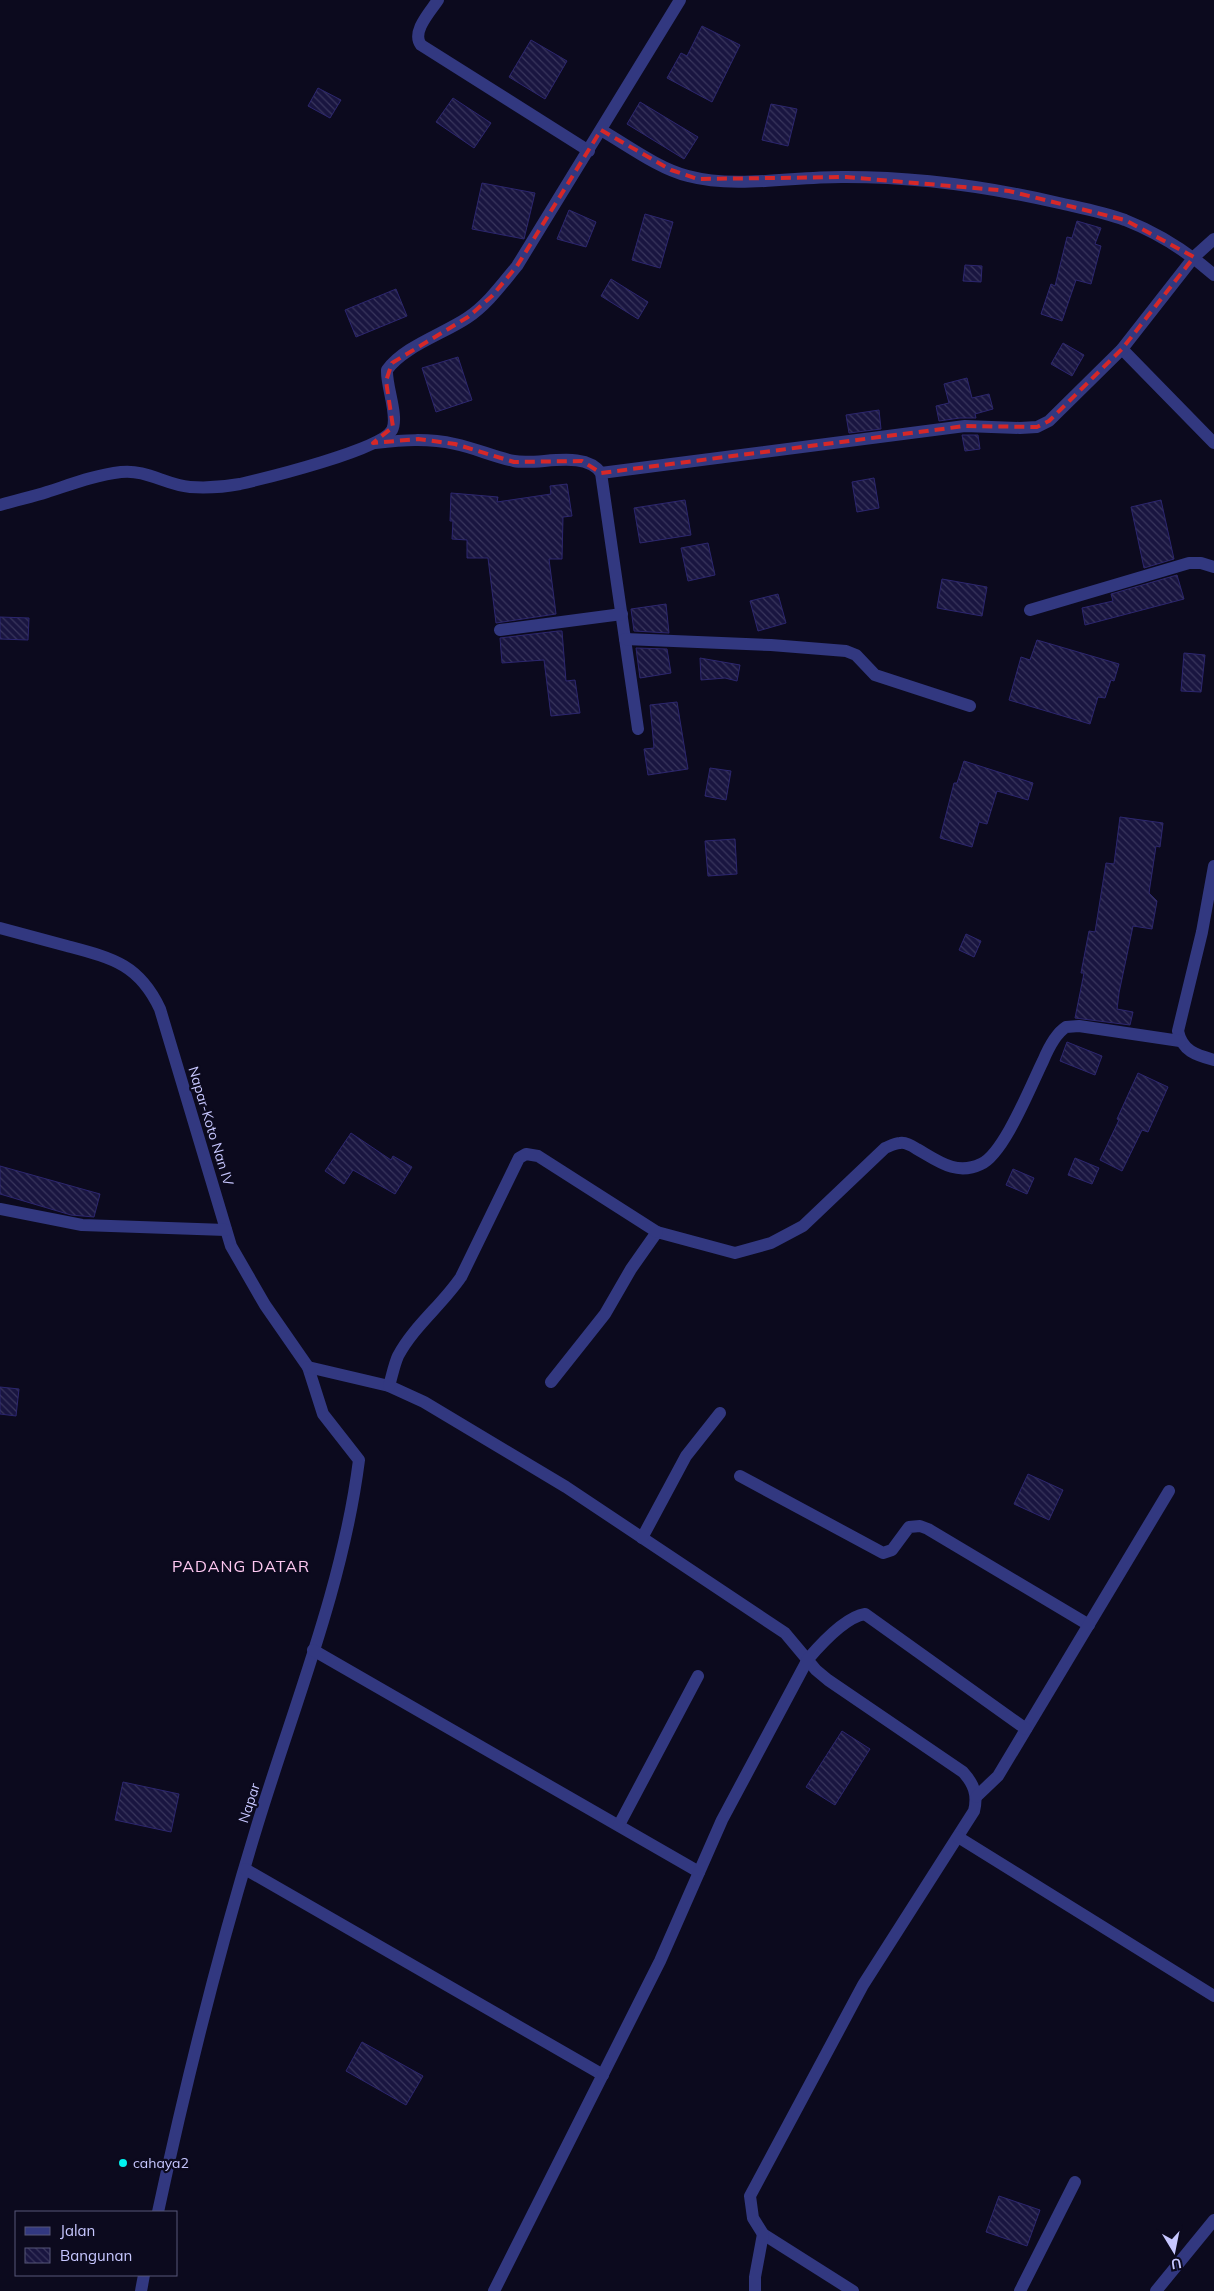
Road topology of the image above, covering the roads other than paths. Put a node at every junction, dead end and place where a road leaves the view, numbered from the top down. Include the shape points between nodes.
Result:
1 (438, 0) edge
2 (680, 0) edge
3 (602, 130) junction
4 (588, 150) junction
5 (1214, 239) edge
6 (1194, 257) junction
7 (1214, 276) edge
8 (1122, 348) junction
9 (375, 443) junction
10 (1214, 443) edge
11 (601, 472) junction
12 (0, 505) edge
13 (1214, 567) edge
14 (1030, 610) dead end
15 (622, 614) junction
16 (500, 630) dead end
17 (625, 639) junction
18 (970, 706) dead end
19 (638, 729) dead end
20 (1214, 866) edge
21 (0, 928) edge
22 (1180, 1042) junction
23 (1214, 1060) edge
24 (0, 1209) edge
25 (226, 1230) junction
26 (657, 1232) junction
27 (308, 1367) junction
28 (551, 1382) dead end
29 (389, 1386) junction
30 (720, 1413) dead end
31 (323, 1414) joint
32 (740, 1476) dead end
33 (1169, 1491) dead end
34 (642, 1538) junction
35 (1089, 1625) junction
36 (313, 1650) junction
37 (808, 1659) junction
38 (698, 1676) dead end
39 (1026, 1729) junction
40 (976, 1797) junction
41 (619, 1826) junction
42 (958, 1837) junction
43 (244, 1869) junction
44 (700, 1872) junction
45 (1214, 1996) edge
46 (603, 2075) junction
47 (1076, 2182) dead end
48 (158, 2211) edge
49 (1214, 2220) edge
50 (763, 2234) junction
51 (144, 2276) edge
52 (141, 2291) edge
53 (494, 2291) edge
54 (755, 2291) edge
55 (853, 2291) edge
56 (1020, 2291) edge
57 (1156, 2291) edge

1 - 4 street via 418,33 421,45
2 - 3 street
3 - 4 street
3 - 6 street via 671,170 698,179 846,177 946,183 1009,191 1125,220
4 - 9 street via 517,266 492,296 468,318 399,358 387,370 386,381 394,418 392,431
5 - 6 street
6 - 7 street
6 - 8 street
8 - 10 street
8 - 11 street via 1049,421 1037,427 965,426
9 - 11 street via 418,439 455,444 514,462 582,461
9 - 12 street via 352,453 238,484 189,487 141,472 119,472 84,479
11 - 15 street
13 - 14 street via 1190,563
15 - 16 street
15 - 17 street
17 - 18 street via 846,651 856,655 875,676
17 - 19 street
20 - 22 street via 1202,932 1180,1019
21 - 25 street, Napar-Koto Nan IV via 110,957 141,978 153,993
22 - 23 street via 1187,1050
22 - 26 street via 1080,1026 1066,1027 1048,1049 997,1150 983,1164 960,1170 900,1143 885,1148 804,1226 771,1244 734,1253
24 - 25 street via 82,1226
25 - 27 street, Napar-Koto Nan IV via 247,1275
26 - 28 street via 605,1314
26 - 29 street via 538,1156 526,1154 518,1158 461,1276 405,1345 397,1358
27 - 29 street
27 - 31 street, Napar-Koto Nan IV
29 - 34 street via 424,1402 566,1487
30 - 34 street via 686,1456
31 - 36 street, Napar via 359,1460 353,1510
32 - 35 street via 883,1553 892,1550 909,1527 928,1529
33 - 35 street
34 - 37 street via 785,1633
35 - 39 street
36 - 41 street
36 - 43 street, Napar
37 - 39 street via 833,1633 865,1614
37 - 40 street via 828,1680 963,1772
37 - 44 street via 722,1820
38 - 41 street
39 - 40 street via 998,1776
40 - 42 street via 974,1811
41 - 44 street
42 - 45 street
42 - 50 street via 863,1985 754,2187 750,2206
43 - 46 street
43 - 48 street, Napar via 201,2021
44 - 46 street
46 - 53 street
47 - 56 street
49 - 57 street
50 - 54 street
50 - 55 street
51 - 52 street

